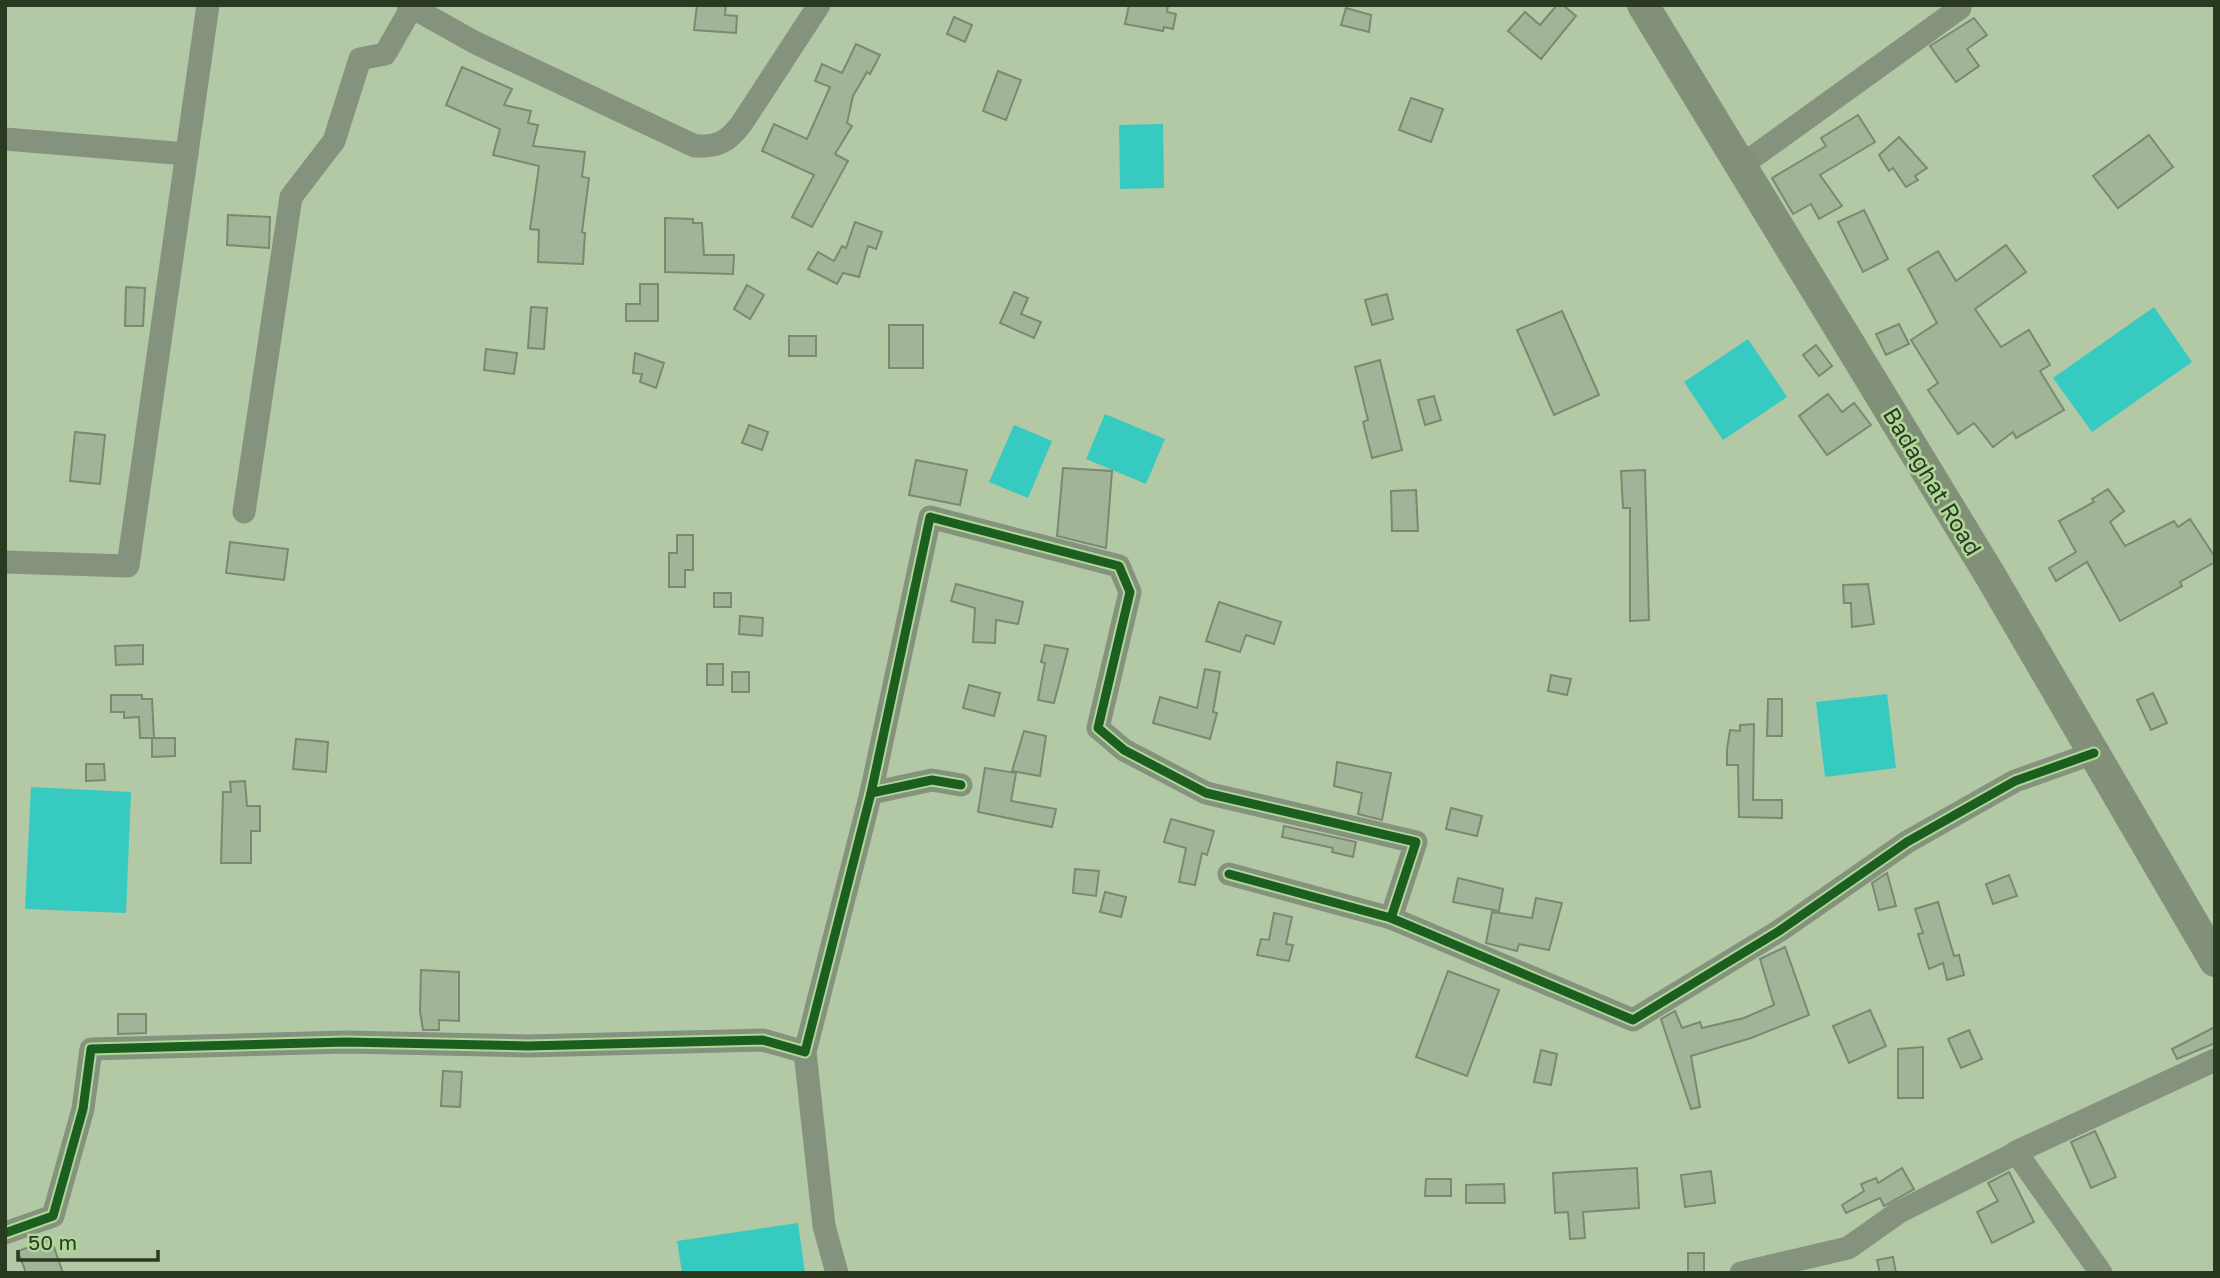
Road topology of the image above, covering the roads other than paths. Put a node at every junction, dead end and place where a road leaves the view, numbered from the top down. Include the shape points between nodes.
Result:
1 (208, 5) edge
2 (819, 5) edge
3 (1643, 5) edge
4 (410, 6) edge
5 (1960, 8) dead end
6 (5, 139) edge
7 (187, 154) junction
8 (1742, 165) junction
9 (244, 512) dead end
10 (5, 562) edge
11 (2094, 753) junction
12 (961, 785) dead end
13 (871, 793) junction
14 (1229, 874) dead end
15 (1391, 918) junction
16 (2215, 961) edge
17 (805, 1052) junction
18 (2215, 1059) edge
19 (2020, 1151) junction
20 (5, 1233) edge
21 (837, 1273) edge
22 (1741, 1273) edge
23 (2101, 1273) edge

1 - 7 street
2 - 4 street via 742,123 716,146 695,146 474,42
3 - 8 main road, Badaghat Road
4 - 9 street via 385,54 360,59 334,141 291,197
5 - 8 street
6 - 7 street
7 - 10 street via 128,566
8 - 11 main road, Badaghat Road
11 - 15 street via 2015,781 1907,842 1779,931 1633,1020
11 - 16 main road, Badaghat Road
12 - 13 street via 932,780
13 - 15 street via 930,517 1119,566 1130,592 1098,728 1124,750 1206,793 1416,842
13 - 17 street
14 - 15 street
17 - 20 street via 763,1040 528,1046 346,1042 91,1049 83,1109 53,1216
17 - 21 street via 824,1226
18 - 19 street
19 - 22 street via 1899,1212 1848,1248
19 - 23 street

